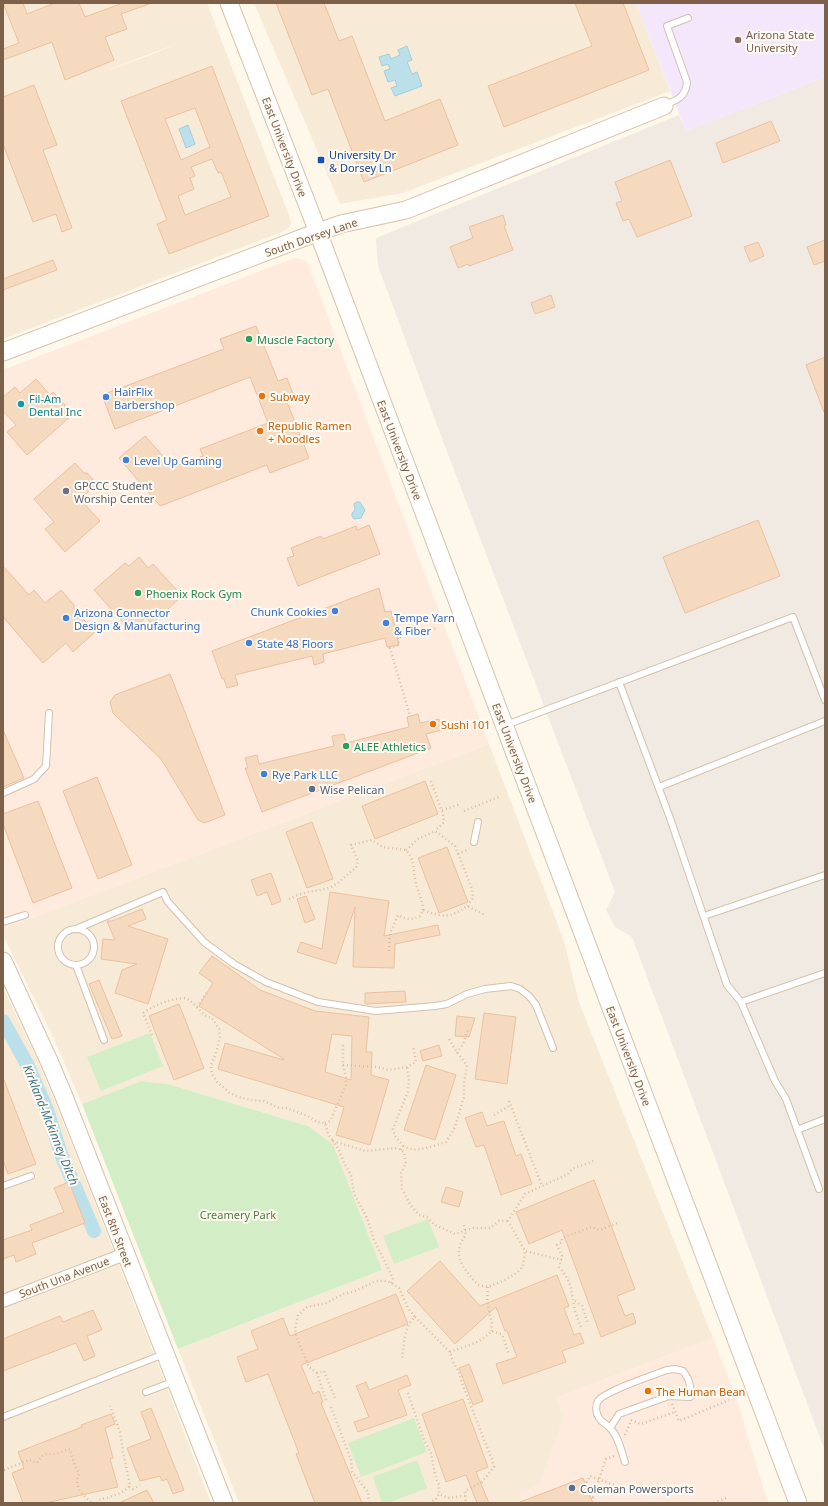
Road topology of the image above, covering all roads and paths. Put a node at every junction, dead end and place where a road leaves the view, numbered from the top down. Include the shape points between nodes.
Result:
1 (229, 3) edge
2 (688, 18) dead end
3 (664, 106) joint
4 (318, 232) junction
5 (3, 352) edge
6 (436, 628) dead end
7 (419, 633) dead end
8 (401, 637) dead end
9 (619, 682) junction
10 (825, 700) edge
11 (49, 713) dead end
12 (410, 716) dead end
13 (825, 721) edge
14 (504, 725) junction
15 (431, 781) dead end
16 (659, 787) junction
17 (3, 793) edge
18 (501, 796) dead end
19 (461, 804) dead end
20 (442, 810) junction
21 (464, 811) dead end
22 (478, 822) dead end
23 (435, 831) junction
24 (475, 845) joint
25 (406, 850) junction
26 (458, 854) junction
27 (825, 875) edge
28 (289, 899) dead end
29 (467, 906) junction
30 (423, 910) junction
31 (25, 915) dead end
32 (485, 915) dead end
33 (704, 916) junction
34 (3, 922) edge
35 (76, 929) junction
36 (390, 951) dead end
37 (3, 962) edge
38 (76, 966) junction
39 (825, 973) edge
40 (208, 991) dead end
41 (741, 1002) junction
42 (197, 1007) junction
43 (468, 1029) dead end
44 (152, 1035) dead end
45 (448, 1036) dead end
46 (104, 1040) dead end
47 (344, 1042) dead end
48 (413, 1046) dead end
49 (553, 1048) dead end
50 (457, 1053) junction
51 (343, 1065) junction
52 (407, 1067) junction
53 (510, 1101) dead end
54 (511, 1105) junction
55 (494, 1115) dead end
56 (825, 1119) edge
57 (325, 1123) junction
58 (797, 1130) junction
59 (333, 1141) junction
60 (403, 1146) junction
61 (401, 1150) junction
62 (596, 1160) dead end
63 (31, 1176) dead end
64 (3, 1186) edge
65 (542, 1186) junction
66 (819, 1190) dead end
67 (508, 1221) junction
68 (620, 1222) dead end
69 (464, 1225) dead end
70 (466, 1231) junction
71 (525, 1251) junction
72 (125, 1254) junction
73 (562, 1260) junction
74 (391, 1283) junction
75 (488, 1286) junction
76 (3, 1301) edge
77 (574, 1301) junction
78 (415, 1317) junction
79 (588, 1324) dead end
80 (581, 1327) dead end
81 (491, 1331) junction
82 (450, 1352) junction
83 (164, 1354) junction
84 (510, 1355) dead end
85 (402, 1358) dead end
86 (317, 1373) junction
87 (175, 1381) junction
88 (146, 1392) dead end
89 (408, 1393) dead end
90 (335, 1398) dead end
91 (326, 1400) dead end
92 (110, 1406) dead end
93 (331, 1407) dead end
94 (633, 1409) junction
95 (675, 1412) dead end
96 (3, 1417) edge
97 (610, 1428) junction
98 (625, 1462) dead end
99 (4, 1470) edge
100 (599, 1479) junction
101 (140, 1485) dead end
102 (614, 1485) dead end
103 (129, 1487) junction
104 (440, 1494) junction
105 (465, 1496) junction
106 (726, 1498) dead end
107 (92, 1503) edge
108 (97, 1503) edge
109 (224, 1503) edge
110 (369, 1503) edge
111 (417, 1503) edge
112 (422, 1503) edge
113 (429, 1503) edge
114 (466, 1503) edge
115 (714, 1503) edge
116 (798, 1503) edge

1 - 4 main road, East University Drive
2 - 3 lane via 667,26 687,82 684,95
3 - 4 main road, South Dorsey Lane via 406,210 341,224
4 - 5 main road, South Dorsey Lane
4 - 14 main road, East University Drive
6 - 7 path
8 - 12 path via 398,637 399,645 390,648
9 - 10 lane via 793,617
9 - 14 lane
9 - 16 lane
11 - 17 lane via 46,766 34,779
13 - 16 lane
14 - 116 main road, East University Drive
15 - 20 path
16 - 33 lane
18 - 21 path
19 - 20 path
20 - 23 path via 444,822
22 - 24 lane
23 - 25 path
23 - 26 path via 455,846
24 - 26 path
25 - 28 path via 383,847 372,840 351,845 358,861 356,868 331,887 304,892
25 - 30 path via 413,859 415,880
26 - 29 path via 472,889 473,898
27 - 33 lane
29 - 30 path via 459,912 443,916
29 - 32 path
30 - 36 path via 420,916 414,919 398,915 390,934
31 - 34 lane
33 - 41 lane via 728,985
35 - 38 lane via 91,937 94,949 89,960
35 - 38 lane via 65,933 58,942 58,948 66,963
35 - 49 lane via 162,892 204,942 234,964 266,982 318,1002 376,1011 447,1004 467,994 511,986 530,996
37 - 72 main road, East 8th Street via 52,1067
38 - 46 lane
39 - 41 lane
40 - 42 path
41 - 58 lane via 775,1081 786,1098
42 - 44 path via 186,998 174,998 157,1004 143,1013
42 - 57 path via 204,1015 212,1018 219,1029 216,1054 211,1065 212,1074 217,1082 239,1097 264,1101
43 - 50 path
45 - 50 path
47 - 51 path
48 - 52 path via 416,1062
50 - 60 path via 467,1065 464,1098 455,1127 446,1142 420,1150
51 - 52 path via 388,1070
51 - 57 path via 346,1085 330,1121
52 - 60 path via 408,1091 393,1129
53 - 54 path
54 - 55 path
54 - 65 path
56 - 58 lane
57 - 59 path
58 - 66 lane
59 - 61 path via 365,1151 398,1148
59 - 74 path via 351,1175 354,1194 393,1278
60 - 61 path
61 - 70 path via 404,1152 406,1164 401,1173 402,1189 411,1206 419,1215 455,1234
62 - 65 path via 572,1169 568,1174
63 - 64 lane
65 - 67 path via 525,1194
67 - 70 path via 499,1221 490,1228 473,1228
67 - 71 path
68 - 73 path via 600,1230 591,1227 562,1238 562,1242 557,1245
69 - 70 path
70 - 75 path via 459,1249 462,1266 478,1285
71 - 73 path
71 - 75 path via 523,1266 518,1272 506,1280
72 - 76 street, South Una Avenue
72 - 83 main road, East 8th Street
73 - 77 path via 559,1267 569,1279
74 - 78 path via 399,1288
74 - 86 path via 376,1281 326,1303 307,1307 298,1315 296,1336 309,1367
75 - 81 path
77 - 79 path via 582,1306
77 - 80 path
78 - 82 path
78 - 85 path via 411,1320 404,1339
81 - 82 path via 486,1338
81 - 84 path via 501,1334
82 - 105 path via 494,1467 482,1482 465,1491
83 - 87 main road, East 8th Street
83 - 96 lane
86 - 90 path via 324,1371
86 - 91 path
87 - 88 lane
87 - 109 main road, East 8th Street
89 - 104 path via 431,1453
92 - 103 path via 120,1432
93 - 110 path via 351,1460 352,1472 368,1492
94 - 95 path via 631,1421 641,1424
94 - 97 lane via 619,1414
94 - 97 lane via 669,1396 690,1397 691,1385 688,1377 683,1371 667,1370 609,1393 599,1400 596,1409 598,1417
97 - 98 lane via 617,1438
99 - 107 path via 29,1460 37,1462 42,1455 70,1449 79,1474 79,1492
100 - 100 path via 597,1485 593,1497 587,1482 590,1476
100 - 102 path
101 - 103 path via 133,1489
103 - 108 path via 118,1494 98,1500
104 - 105 path via 448,1498
104 - 113 path
105 - 114 path
106 - 115 path
111 - 112 path

